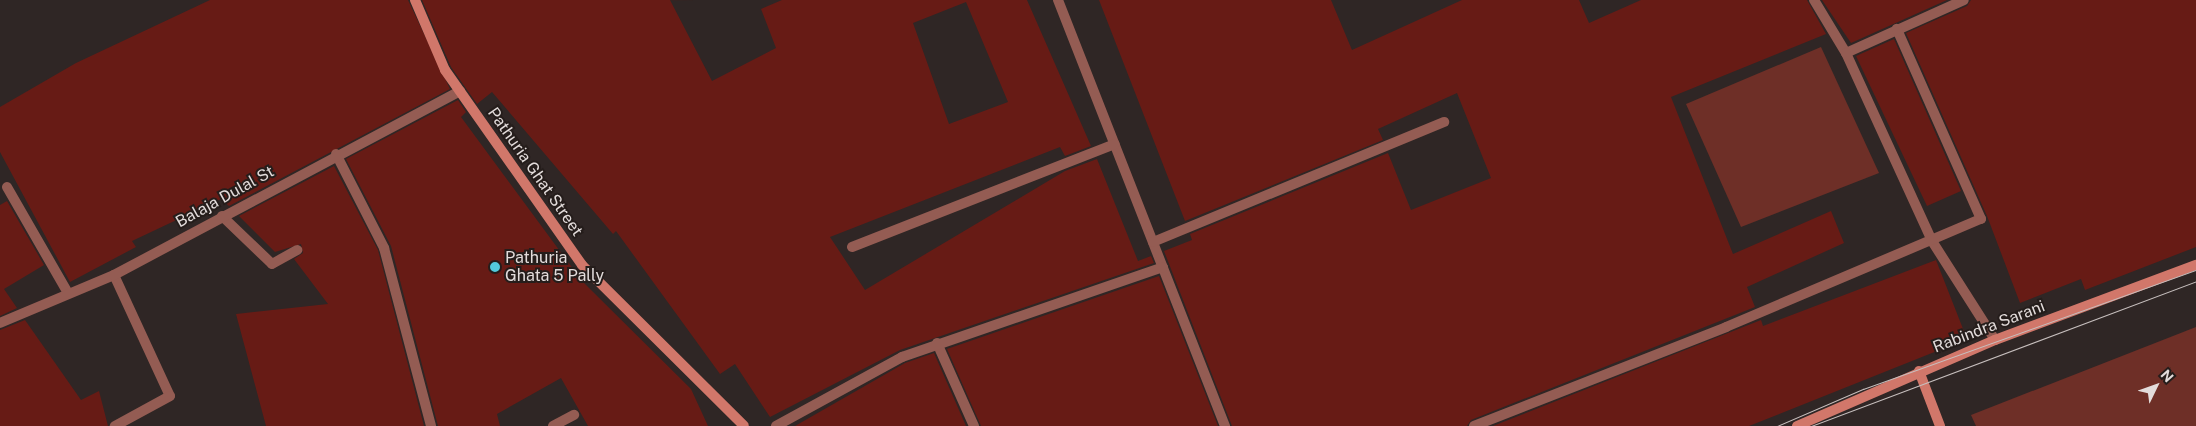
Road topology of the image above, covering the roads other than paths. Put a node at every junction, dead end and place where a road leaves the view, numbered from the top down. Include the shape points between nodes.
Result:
1 (415, 0) edge
2 (1058, 0) edge
3 (1814, 0) edge
4 (1964, 0) edge
5 (1897, 29) junction
6 (1846, 53) junction
7 (460, 91) junction
8 (1444, 122) dead end
9 (1115, 144) junction
10 (336, 154) junction
11 (7, 187) dead end
12 (222, 216) junction
13 (1932, 241) junction
14 (1153, 242) junction
15 (852, 247) dead end
16 (297, 250) dead end
17 (1162, 266) junction
18 (2196, 266) edge
19 (114, 275) junction
20 (68, 293) junction
21 (0, 323) edge
22 (1995, 340) junction
23 (937, 343) junction
24 (1919, 371) junction
25 (574, 415) dead end
26 (115, 426) edge
27 (431, 426) edge
28 (553, 426) edge
29 (744, 426) edge
30 (776, 426) edge
31 (974, 426) edge
32 (1224, 426) edge
33 (1474, 426) edge
34 (1797, 426) edge
35 (1940, 426) edge

1 - 7 street, Pathuria Ghat Street via 446,70
2 - 9 lane
3 - 6 lane
4 - 5 lane
5 - 6 lane
5 - 13 lane via 1981,219
6 - 13 lane
7 - 10 lane, Balaja Dulal St
7 - 29 street, Pathuria Ghat Street via 582,265
8 - 14 lane
9 - 14 lane
9 - 15 lane
10 - 12 lane, Balaja Dulal St
10 - 27 lane via 384,248
11 - 20 lane
12 - 16 lane via 272,264
12 - 19 lane, Balaja Dulal St
13 - 22 lane
13 - 33 lane
14 - 17 lane
17 - 23 lane
17 - 32 lane
18 - 22 street, Rabindra Sarani
19 - 20 lane, Balaja Dulal St
19 - 26 lane via 170,396
20 - 21 lane, Balaja Dulal St
22 - 24 street, Rabindra Sarani
23 - 30 lane
23 - 31 lane
24 - 34 street, Rabindra Sarani
24 - 35 street
25 - 28 lane

